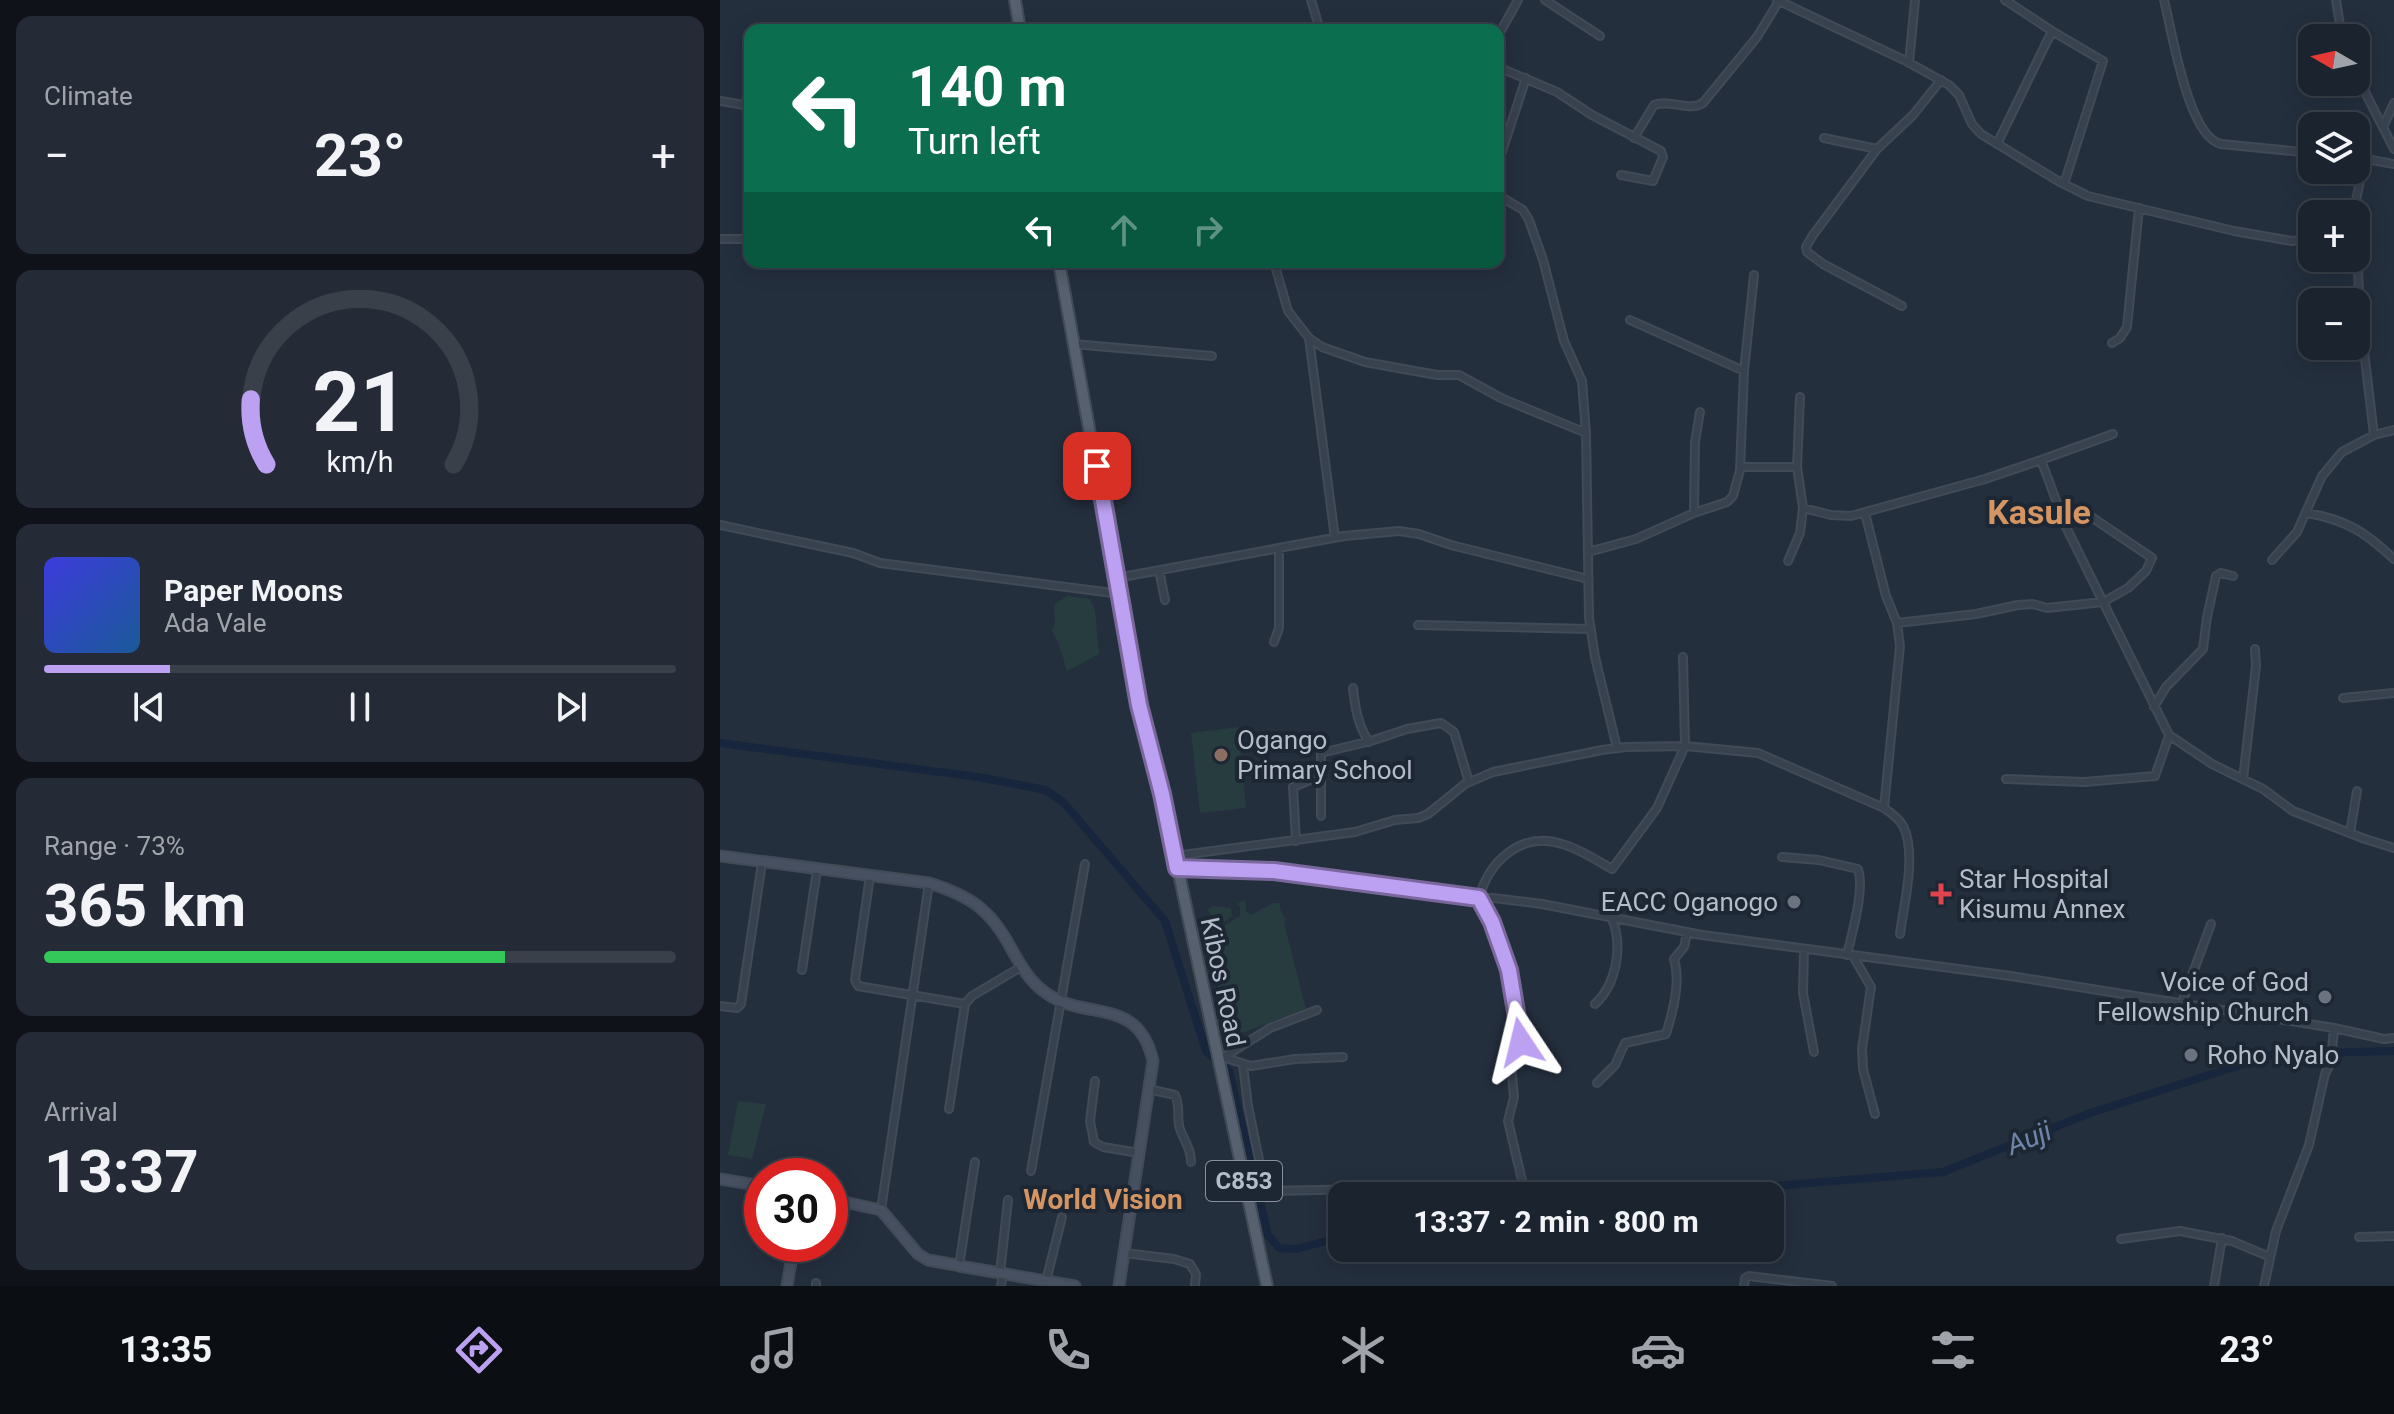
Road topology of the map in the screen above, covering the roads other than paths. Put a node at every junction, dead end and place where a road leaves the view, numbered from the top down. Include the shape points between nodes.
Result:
1 (1015, 0) edge
2 (1311, 0) edge
3 (1518, 0) edge
4 (1545, 0) edge
5 (1778, 0) edge
6 (1915, 0) edge
7 (2005, 0) edge
8 (2164, 0) edge
9 (2336, 0) edge
10 (1019, 24) edge
11 (1318, 24) edge
12 (2340, 24) edge
13 (1504, 25) edge
14 (2052, 31) junction
15 (1600, 36) dead end
16 (1909, 63) junction
17 (1504, 69) edge
18 (1526, 78) junction
19 (1941, 80) junction
20 (2369, 96) edge
21 (720, 101) edge
22 (2394, 103) edge
23 (744, 105) edge
24 (2383, 127) junction
25 (1634, 138) junction
26 (1824, 138) dead end
27 (1997, 144) junction
28 (1504, 146) edge
29 (1877, 149) junction
30 (2394, 149) edge
31 (2298, 152) edge
32 (2370, 160) edge
33 (2394, 164) edge
34 (1621, 175) dead end
35 (2064, 184) junction
36 (1504, 199) edge
37 (2139, 208) junction
38 (720, 239) edge
39 (744, 239) edge
40 (2298, 240) edge
41 (1060, 268) edge
42 (1276, 268) edge
43 (2358, 272) edge
44 (1754, 275) dead end
45 (1902, 306) dead end
46 (1630, 320) dead end
47 (1309, 338) junction
48 (2112, 343) dead end
49 (1073, 344) junction
50 (1212, 356) dead end
51 (1744, 371) junction
52 (1800, 397) dead end
53 (1700, 412) dead end
54 (2394, 430) edge
55 (1586, 433) junction
56 (2113, 434) dead end
57 (2374, 435) junction
58 (2041, 460) junction
59 (1740, 467) junction
60 (1797, 467) junction
61 (1803, 508) junction
62 (1694, 513) junction
63 (1865, 513) junction
64 (2307, 513) junction
65 (2087, 514) dead end
66 (720, 525) edge
67 (1335, 538) junction
68 (1279, 549) junction
69 (1588, 552) junction
70 (2394, 559) edge
71 (2272, 560) dead end
72 (1788, 561) dead end
73 (1159, 570) junction
74 (2233, 576) dead end
75 (1117, 578) junction
76 (1588, 579) junction
77 (1120, 594) junction
78 (1165, 600) dead end
79 (2103, 602) junction
80 (1897, 623) junction
81 (1418, 625) dead end
82 (1591, 629) junction
83 (1274, 642) dead end
84 (2255, 649) dead end
85 (1683, 657) dead end
86 (1353, 688) dead end
87 (2394, 693) edge
88 (2343, 698) dead end
89 (2154, 707) junction
90 (2169, 735) junction
91 (1369, 742) junction
92 (1685, 746) junction
93 (1617, 748) junction
94 (1320, 776) junction
95 (2006, 779) dead end
96 (2243, 779) junction
97 (1469, 782) junction
98 (2357, 791) dead end
99 (1884, 808) junction
100 (1321, 816) dead end
101 (2350, 833) junction
102 (1296, 841) junction
103 (2394, 848) edge
104 (720, 856) edge
105 (1175, 856) junction
106 (1782, 857) dead end
107 (762, 863) junction
108 (1085, 864) dead end
109 (1177, 868) junction
110 (817, 870) junction
111 (870, 876) junction
112 (929, 883) junction
113 (1479, 898) junction
114 (1612, 919) junction
115 (2211, 924) dead end
116 (1687, 933) junction
117 (1900, 934) dead end
118 (1804, 949) junction
119 (1850, 955) junction
120 (1021, 967) junction
121 (802, 970) dead end
122 (911, 997) junction
123 (1059, 1000) junction
124 (965, 1004) junction
125 (1595, 1004) dead end
126 (2181, 1005) junction
127 (720, 1006) edge
128 (1317, 1010) dead end
129 (2334, 1028) junction
130 (2394, 1038) edge
131 (1814, 1052) dead end
132 (1219, 1056) junction
133 (1343, 1057) dead end
134 (1243, 1065) junction
135 (1095, 1081) dead end
136 (1597, 1083) dead end
137 (1148, 1089) junction
138 (949, 1109) dead end
139 (1875, 1114) dead end
140 (1139, 1153) junction
141 (975, 1162) dead end
142 (1191, 1162) dead end
143 (1031, 1171) dead end
144 (720, 1179) edge
145 (1523, 1182) edge
146 (744, 1183) edge
147 (1328, 1190) edge
148 (1008, 1200) dead end
149 (848, 1203) edge
150 (881, 1210) junction
151 (1062, 1217) dead end
152 (2394, 1236) edge
153 (2359, 1237) dead end
154 (2222, 1238) junction
155 (2121, 1239) dead end
156 (1124, 1253) junction
157 (2270, 1257) junction
158 (791, 1262) edge
159 (957, 1266) junction
160 (1001, 1273) junction
161 (1046, 1281) junction
162 (787, 1286) edge
163 (1001, 1286) edge
164 (1075, 1286) edge
165 (1119, 1286) edge
166 (1195, 1286) edge
167 (1267, 1286) edge
168 (1744, 1286) edge
169 (1832, 1286) edge
170 (2214, 1286) edge
171 (2264, 1286) edge

1 - 10 main road
2 - 11 street
3 - 13 street
4 - 15 street
5 - 16 street
5 - 25 street via 1757,37 1703,103 1654,105
6 - 16 street
7 - 14 street
8 - 31 street via 2184,86 2208,138
9 - 12 street
14 - 27 street
14 - 35 street via 2103,61
16 - 19 street
17 - 18 street
18 - 25 street
18 - 28 street
19 - 27 street via 1959,95 1976,129
19 - 29 street
20 - 24 street
21 - 23 street
22 - 24 street
24 - 30 street
25 - 34 street via 1658,148 1663,157 1653,181
26 - 29 street
27 - 35 street
29 - 45 street via 1806,247 1823,264
32 - 33 street
35 - 37 street via 2088,196
36 - 55 street via 1523,210 1543,260 1564,341 1582,381
37 - 40 street
37 - 48 street via 2127,327
38 - 39 street
41 - 49 main road, Kibos Road / C853
42 - 47 street via 1288,311
43 - 57 street
44 - 51 street
46 - 51 street
47 - 55 street via 1365,362 1459,375
47 - 67 street
49 - 50 street
49 - 75 main road, Kibos Road / C853
51 - 59 street
52 - 60 street
53 - 62 street
54 - 57 street
55 - 69 street
56 - 58 street
57 - 64 street via 2333,462
58 - 63 street
58 - 79 street
59 - 60 street
59 - 62 street via 1731,499
60 - 61 street
61 - 63 street via 1831,515
61 - 72 street
62 - 69 street via 1636,539
63 - 80 street
64 - 70 street via 2350,524
64 - 71 street
65 - 79 street via 2152,558 2128,588
66 - 77 street via 880,563
67 - 68 street
67 - 76 street via 1419,534
68 - 73 street
68 - 83 street via 1279,628
69 - 76 street
73 - 75 street
73 - 78 street
74 - 89 street via 2216,576 2203,649
75 - 77 main road, Kibos Road / C853
76 - 82 street
77 - 105 main road, Kibos Road / C853 via 1139,705
79 - 80 street via 2047,608 2018,605
79 - 89 street
80 - 99 street via 1900,646
81 - 82 street
82 - 93 street
84 - 96 street
85 - 92 street
86 - 91 street via 1358,719
87 - 88 street
89 - 90 street
90 - 95 street via 2155,776 2084,782
90 - 96 street
91 - 94 street via 1321,753
91 - 97 street via 1441,723 1454,732
92 - 93 street
92 - 99 street via 1758,753
92 - 113 street via 1657,808 1612,869 1562,843 1527,842 1509,849 1484,879
93 - 97 street via 1493,772
94 - 100 street
94 - 102 street via 1293,787
96 - 101 street via 2293,811
97 - 102 street via 1418,818
98 - 101 street
99 - 117 street via 1902,824 1908,841
101 - 103 street
102 - 105 street
104 - 107 street
105 - 109 main road, Kibos Road / C853
106 - 119 street via 1858,869
107 - 110 street
107 - 127 street via 741,1004
108 - 123 street
109 - 113 street via 1274,871
109 - 132 main road, Kibos Road / C853
110 - 111 street
110 - 121 street
111 - 112 street
111 - 122 street via 856,984
112 - 120 street via 971,899 989,914
112 - 122 street
113 - 114 street
113 - 145 street via 1503,950 1522,1035 1510,1053 1514,1097 1508,1115
114 - 116 street
114 - 125 street via 1618,954
115 - 126 street
116 - 118 street
116 - 136 street via 1674,959 1676,991 1666,1034 1625,1043 1615,1065
118 - 119 street
118 - 131 street via 1803,993
119 - 126 street
119 - 139 street via 1871,987 1862,1049
120 - 123 street
120 - 124 street
122 - 124 street
122 - 150 street
123 - 137 street via 1121,1016 1137,1028 1153,1061
123 - 143 street
124 - 138 street
126 - 129 street
128 - 132 street
129 - 130 street
129 - 157 street via 2331,1062 2305,1157
132 - 134 street
132 - 167 main road, Kibos Road / C853
133 - 134 street
134 - 147 street via 1265,1189
135 - 140 street via 1090,1121 1094,1142
137 - 140 street
137 - 142 street via 1175,1095
140 - 156 street
141 - 159 street
144 - 146 street
148 - 160 street
149 - 150 street
150 - 159 street via 918,1254
151 - 161 street
152 - 153 street
154 - 155 street via 2180,1231
154 - 157 street
154 - 170 street
156 - 165 street
156 - 166 street via 1190,1264
157 - 171 street
158 - 162 street
159 - 160 street
160 - 161 street
160 - 163 street
161 - 164 street
168 - 169 street via 1749,1276

